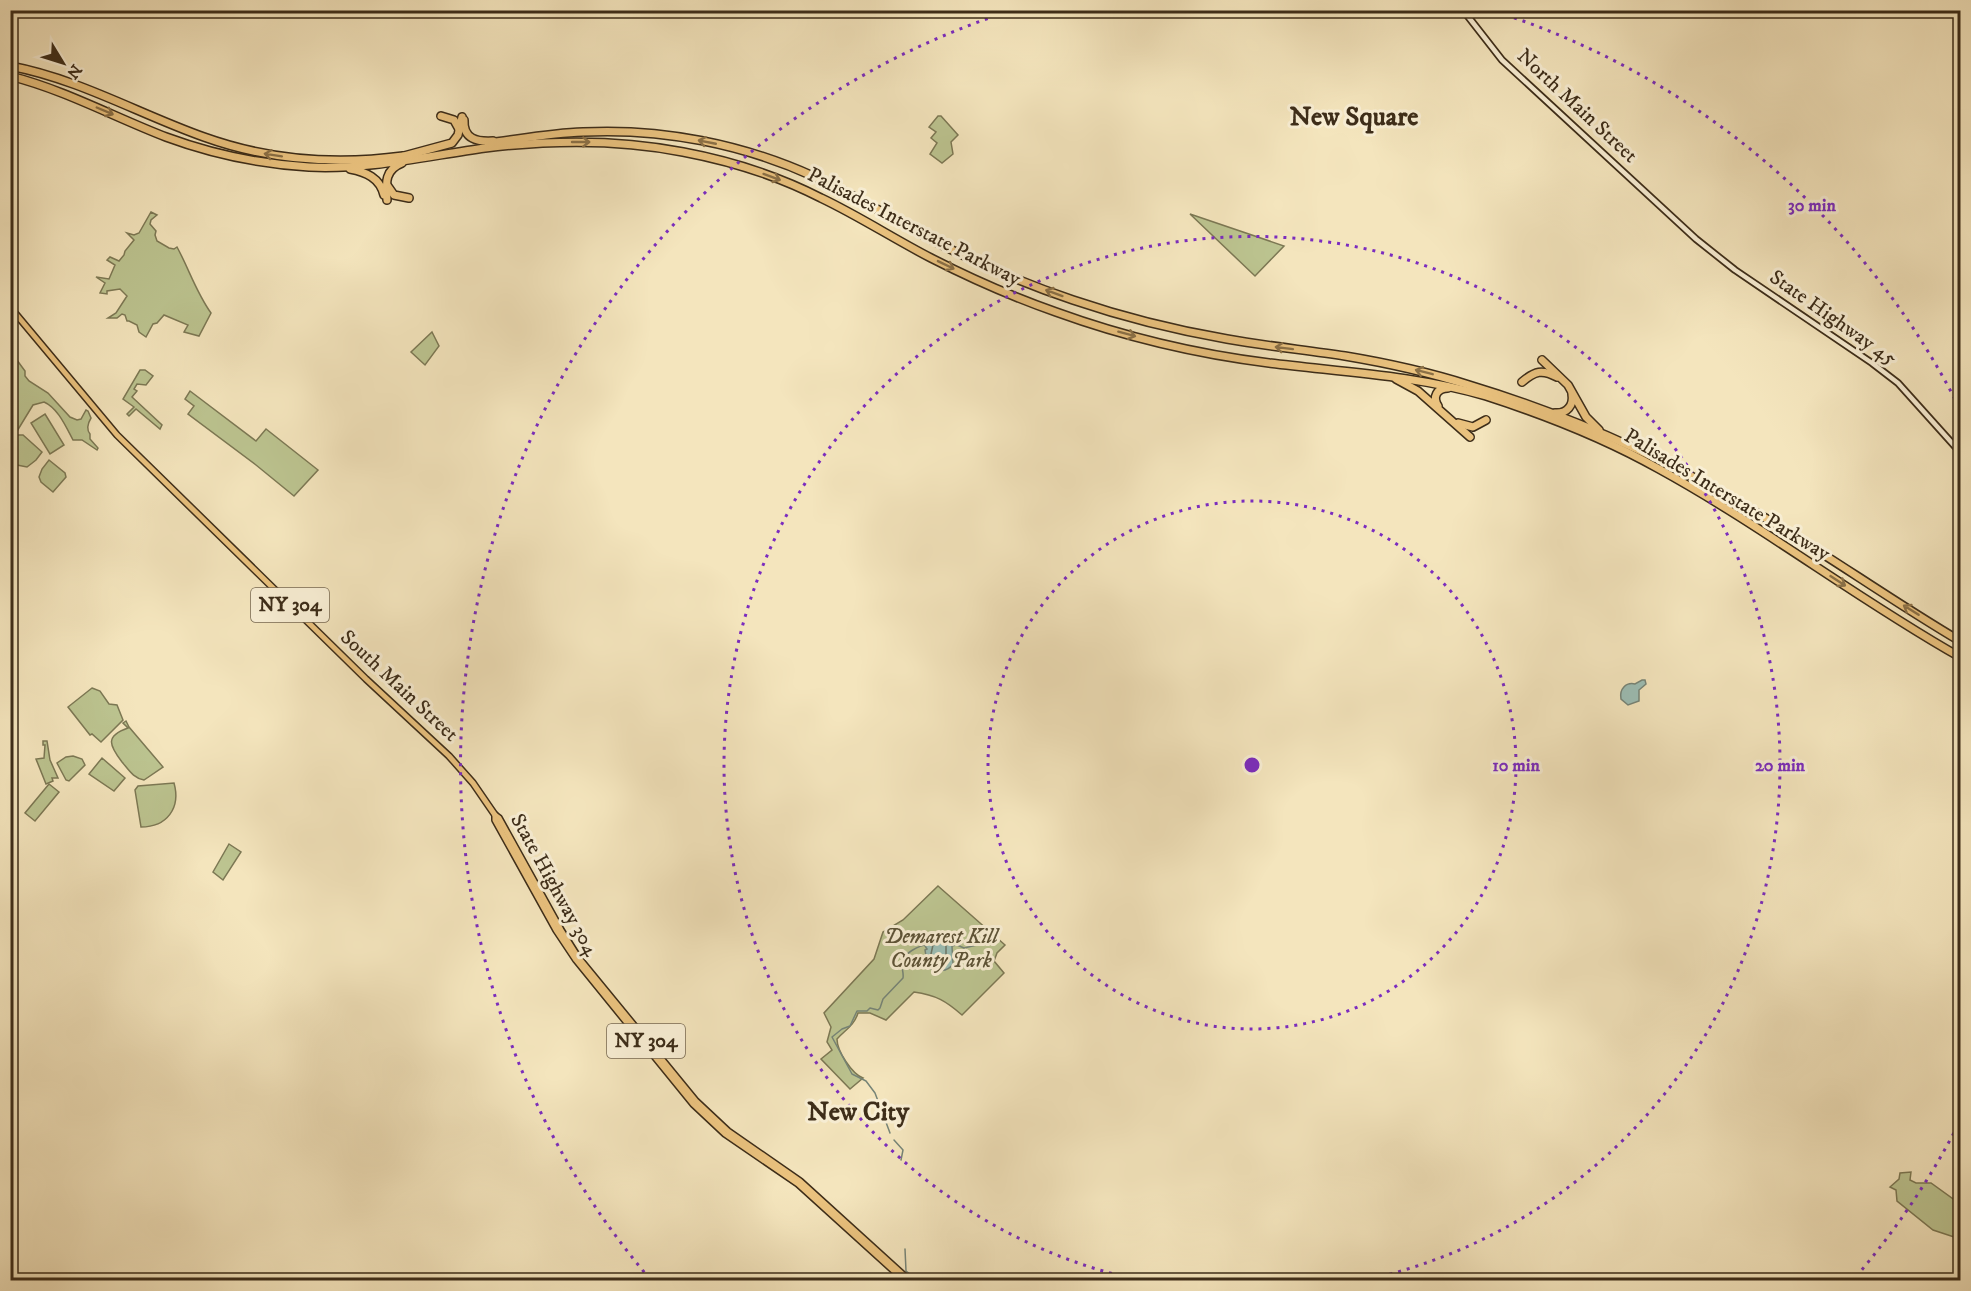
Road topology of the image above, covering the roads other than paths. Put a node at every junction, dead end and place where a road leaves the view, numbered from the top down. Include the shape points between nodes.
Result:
1 (1463, 10) edge
2 (10, 66) edge
3 (10, 76) edge
4 (441, 116) dead end
5 (459, 133) junction
6 (519, 139) junction
7 (404, 156) junction
8 (427, 157) junction
9 (335, 167) junction
10 (386, 184) junction
11 (408, 198) dead end
12 (1676, 220) joint
13 (10, 307) edge
14 (1364, 372) junction
15 (1557, 377) junction
16 (1522, 382) dead end
17 (1476, 394) junction
18 (1498, 397) junction
19 (1515, 402) junction
20 (1486, 420) dead end
21 (1457, 423) junction
22 (1628, 445) junction
23 (1960, 452) edge
24 (1960, 641) edge
25 (1960, 657) edge
26 (495, 815) junction
27 (904, 1281) edge
28 (909, 1281) edge

1 - 12 main road, North Main Street via 1502,60
7 -> 2 highway, Palisades Interstate Parkway via 332,160 252,151 206,138 75,84
3 -> 9 highway, Palisades Interstate Parkway via 208,150 271,163
4 - 5 highway via 454,120
5 - 6 highway via 463,117 465,132 474,140
5 - 7 highway via 448,145
6 - 7 highway, Palisades Interstate Parkway
18 -> 6 highway, Palisades Interstate Parkway via 1399,366 1204,335 1085,304 963,255 812,175 727,147 632,132 575,132
8 - 9 highway, Palisades Interstate Parkway
8 - 10 highway via 395,166 388,172
8 -> 14 highway, Palisades Interstate Parkway via 567,141 631,144 702,156 800,188 967,276 1082,321 1217,355
9 - 10 highway via 375,179 386,201
10 - 11 highway via 394,195
12 - 23 main road, State Highway 45 via 1722,260 1898,383
13 - 26 main road, South Main Street / NY 304 via 98,414 366,679 447,753
14 - 17 highway, Palisades Interstate Parkway via 1421,380
14 - 21 highway via 1409,385 1471,437
15 - 16 highway via 1539,371
15 - 19 highway via 1572,396 1567,410 1556,413
15 - 22 highway via 1542,361 1570,387 1592,424
17 - 18 highway, Palisades Interstate Parkway
17 - 21 highway via 1446,388 1437,392 1437,405
18 - 19 highway, Palisades Interstate Parkway
19 - 22 highway, Palisades Interstate Parkway
19 -> 25 highway, Palisades Interstate Parkway via 1658,468
20 - 21 highway via 1475,426
24 -> 22 highway, Palisades Interstate Parkway via 1744,505
26 - 27 main road, State Highway 304 / NY 304 via 573,957 693,1104 722,1132 801,1187
26 - 28 main road, State Highway 304 / NY 304 via 578,957 698,1104 731,1133 800,1181

